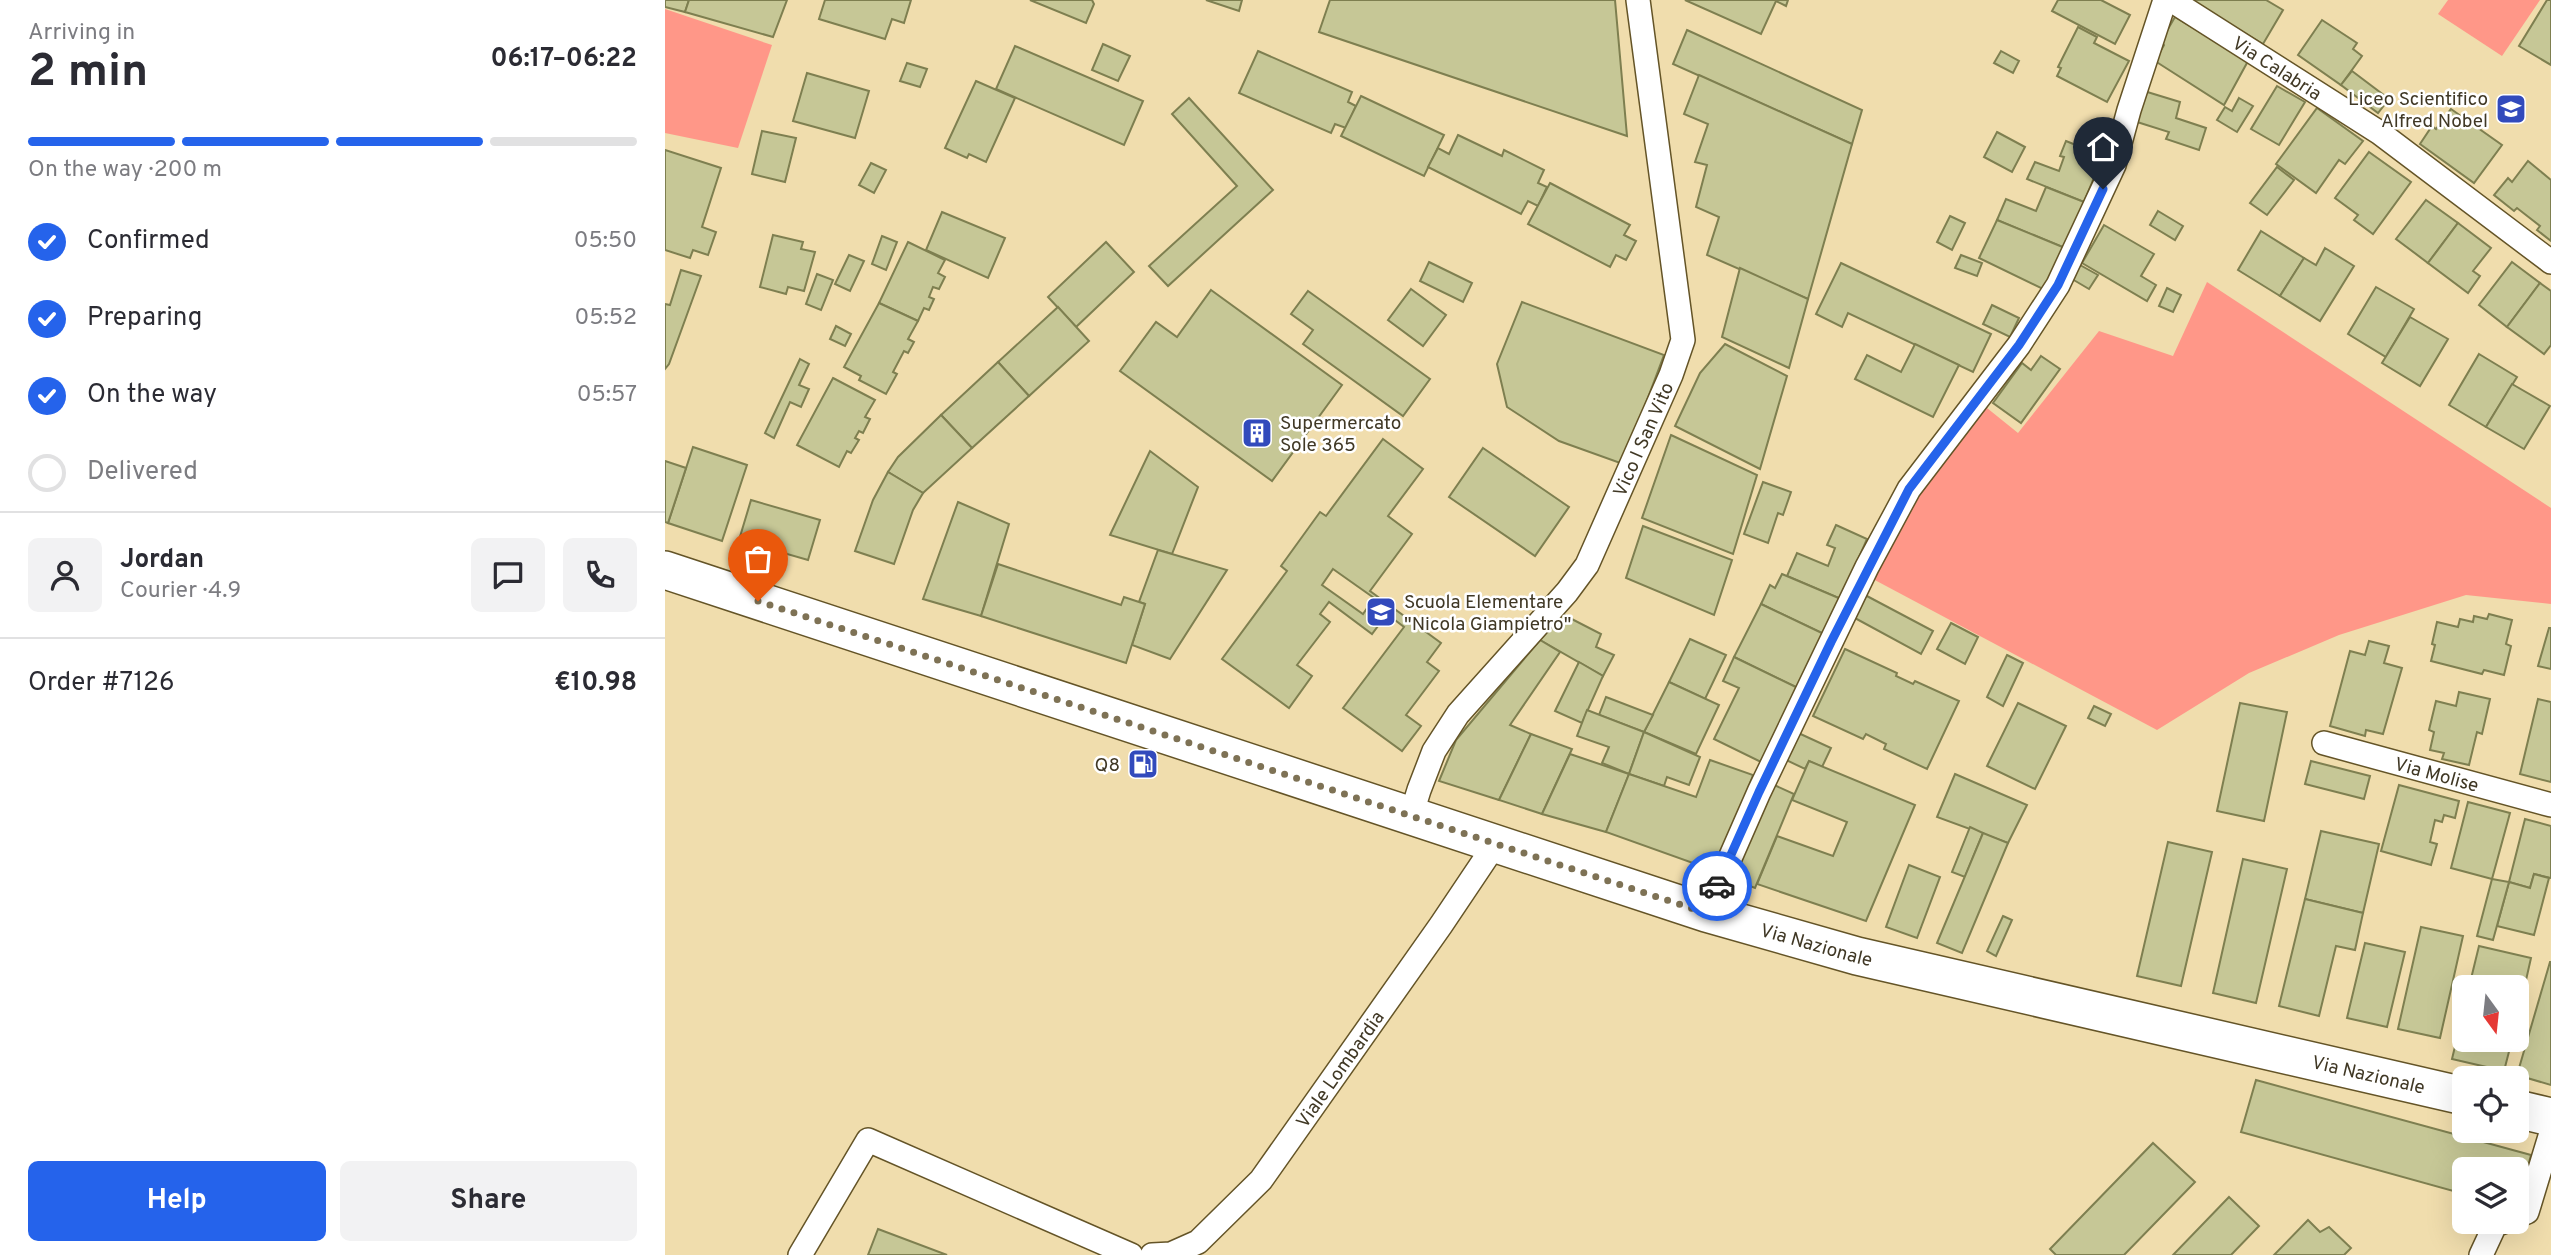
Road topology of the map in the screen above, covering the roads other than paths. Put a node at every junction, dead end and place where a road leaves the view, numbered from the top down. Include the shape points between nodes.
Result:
1 (1638, 0) edge
2 (2165, 0) edge
3 (2171, 0) edge
4 (2551, 262) edge
5 (665, 570) edge
6 (2324, 743) dead end
7 (2551, 805) edge
8 (1411, 816) junction
9 (1496, 843) junction
10 (1706, 913) junction
11 (2452, 1093) edge
12 (2529, 1112) edge
13 (2551, 1117) edge
14 (2551, 1133) edge
15 (2529, 1205) edge
16 (2491, 1234) edge
17 (800, 1255) edge
18 (1131, 1255) edge
19 (1151, 1255) edge
20 (2481, 1255) edge

1 - 8 street, Vico I San Vito via 1683,340 1587,565 1458,714 1434,751
2 - 10 street via 2114,165 2058,285 2019,345 1909,489 1771,767
3 - 4 street, Via Calabria via 2380,133
5 - 8 main road, Via Nazionale
6 - 7 street, Via Molise
8 - 9 main road, Via Nazionale
9 - 10 main road, Via Nazionale
9 - 19 street, Viale Lombardia via 1261,1180 1198,1242 1171,1254
10 - 11 main road, Via Nazionale via 1857,956
12 - 13 main road
14 - 15 street
16 - 20 street
17 - 18 street via 868,1140

